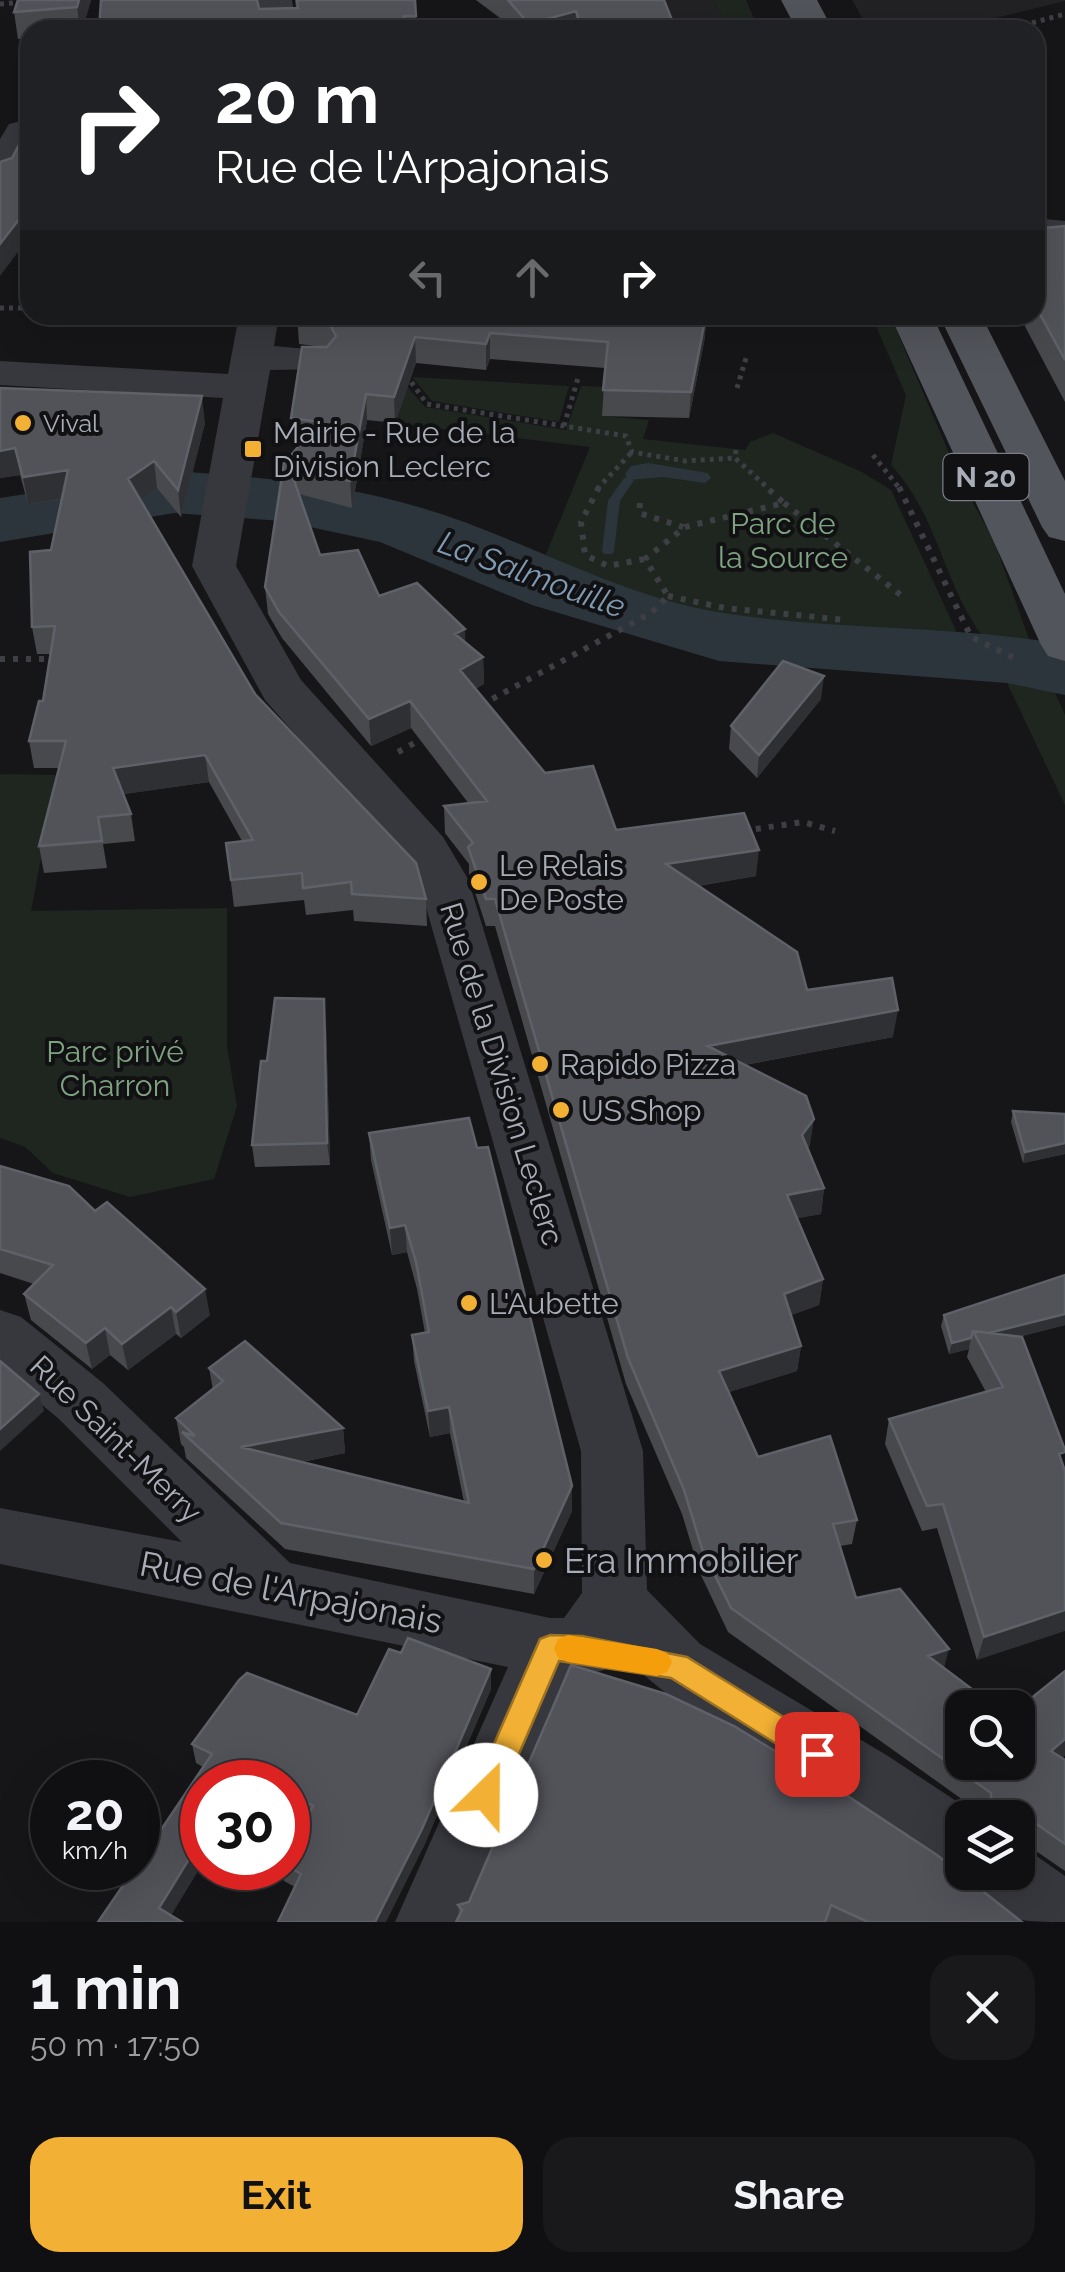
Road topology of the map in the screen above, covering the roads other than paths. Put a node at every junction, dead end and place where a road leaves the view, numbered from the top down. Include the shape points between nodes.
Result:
1 (20, 136) edge
2 (0, 173) edge
3 (257, 325) edge
4 (916, 325) edge
5 (965, 325) edge
6 (315, 360) edge
7 (0, 373) edge
8 (242, 404) junction
9 (1065, 527) edge
10 (1064, 642) edge
11 (0, 1335) edge
12 (0, 1536) edge
13 (272, 1589) junction
14 (582, 1632) junction
15 (945, 1834) edge
16 (1026, 1890) edge
17 (1065, 1920) edge
18 (432, 1922) edge

1 - 2 street
3 - 8 street, Rue de la Division Leclerc
4 - 10 main road, N 20
5 - 9 main road, N 20
6 - 8 street
7 - 8 street
8 - 14 street, Rue de la Division Leclerc via 214,566 282,690 444,878 612,1450
11 - 13 street, Rue Saint-Merry via 81,1401
12 - 13 street, Rue de l'Arpajonais
13 - 14 street, Rue de l'Arpajonais via 477,1628
14 - 15 street, Rue de l'Arpajonais via 677,1666
14 - 18 street
16 - 17 street

